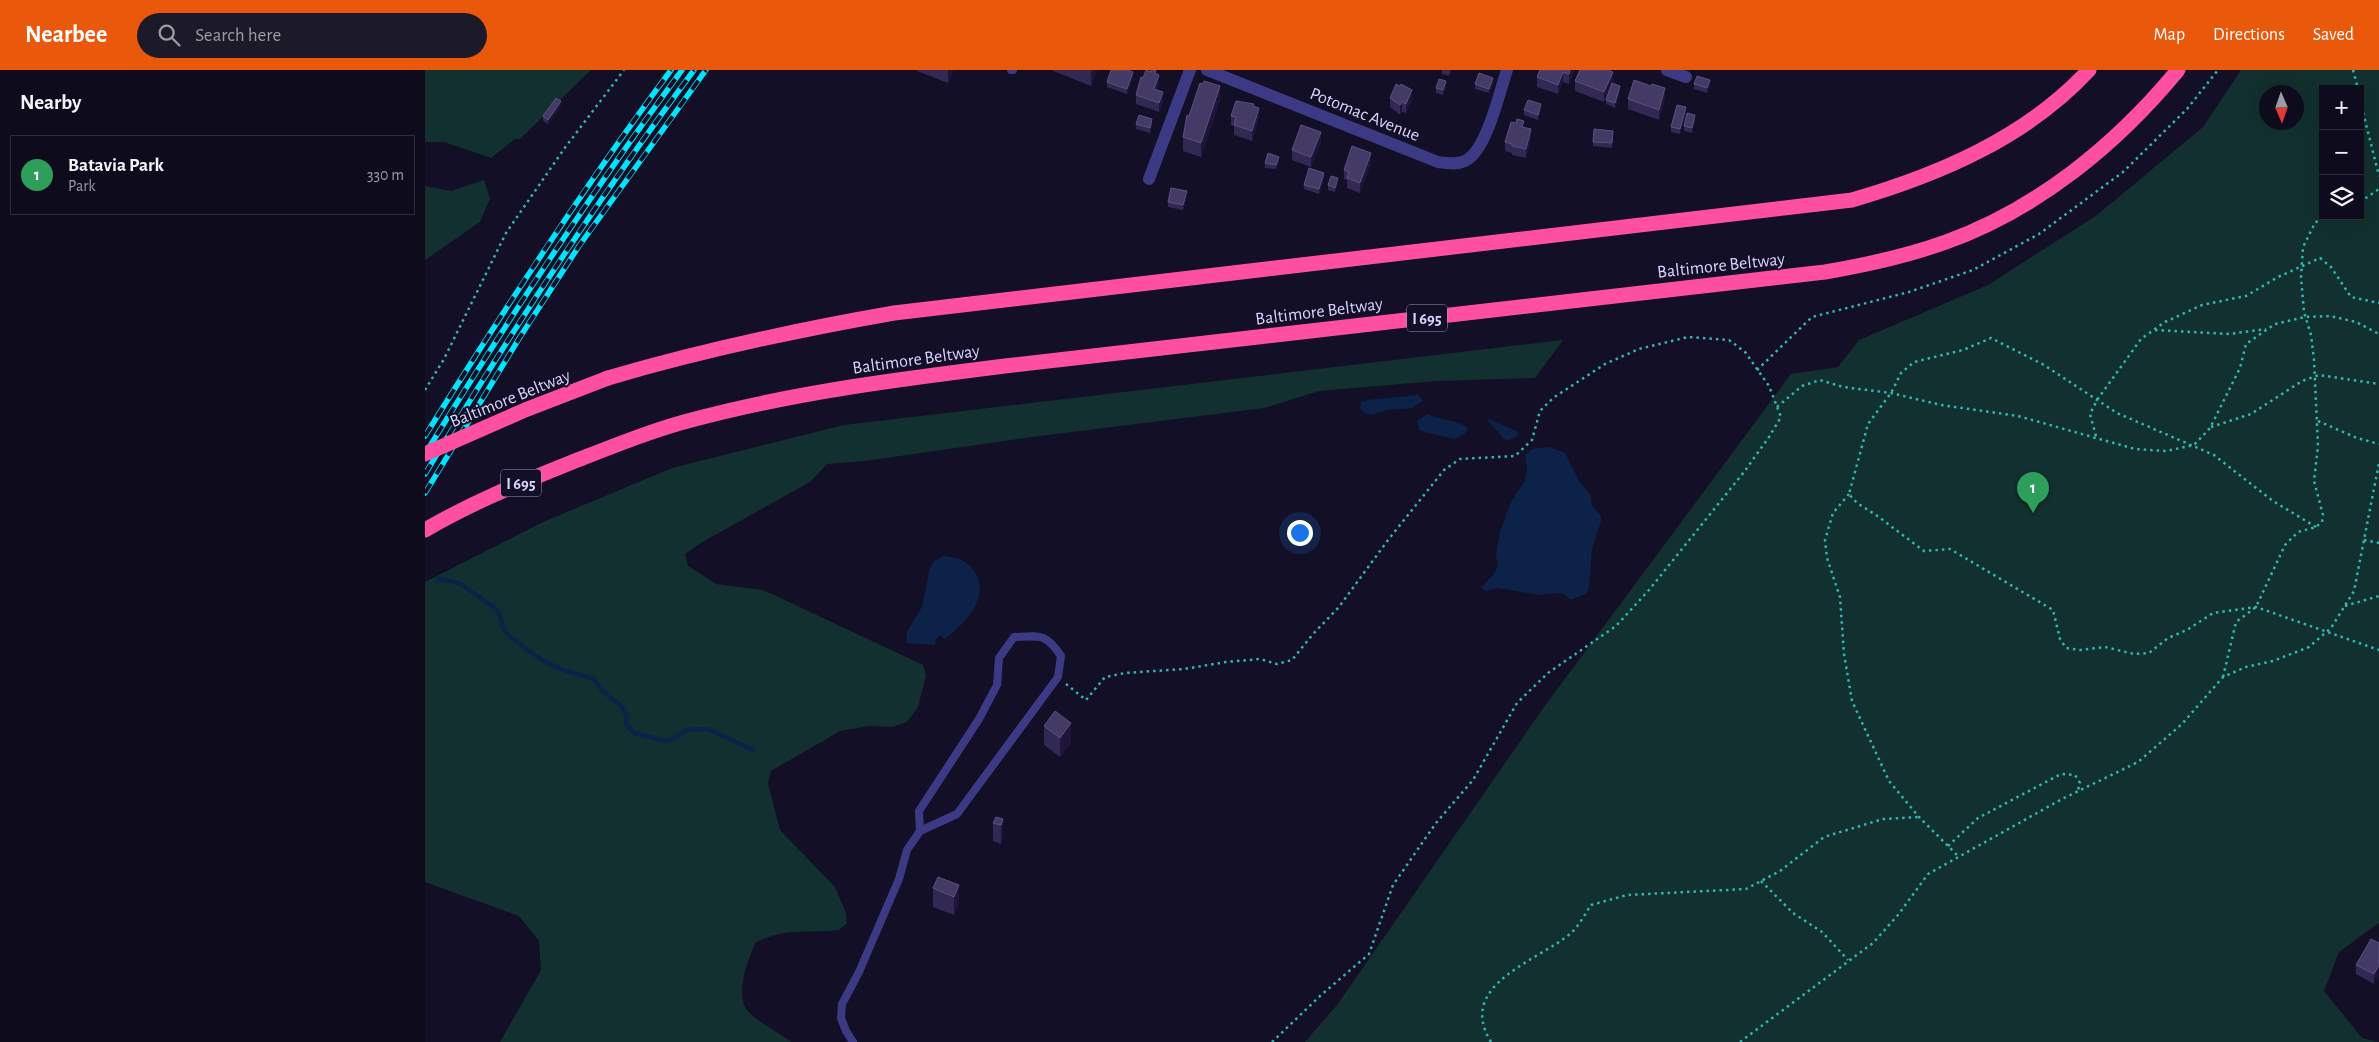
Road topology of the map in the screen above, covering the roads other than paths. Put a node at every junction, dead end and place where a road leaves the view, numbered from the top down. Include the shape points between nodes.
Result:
1 (1190, 70) edge
2 (1207, 70) edge
3 (1507, 70) edge
4 (1667, 70) edge
5 (2089, 70) edge
6 (2179, 70) edge
7 (1686, 77) dead end
8 (1149, 179) dead end
9 (425, 454) edge
10 (425, 530) edge
11 (920, 831) junction
12 (853, 1042) edge

1 - 8 street
2 - 3 street, Potomac Avenue via 1437,162 1456,163 1472,156 1483,141
4 - 7 street
5 - 9 highway, Baltimore Beltway, bridge via 2027,122 1987,147 1923,177 1852,200 894,313 778,334 682,356 608,378
6 - 10 highway, Baltimore Beltway / I 695 via 2123,130 2053,186 1983,226 1947,242 1874,263 1825,272 904,378 789,398 694,419 620,443 471,505
11 - 11 lane via 957,814 1057,677 1061,656 1051,642 1039,636 1014,637 999,658 997,685 979,719 919,811
11 - 12 lane via 907,850 899,879 842,1004 841,1018

